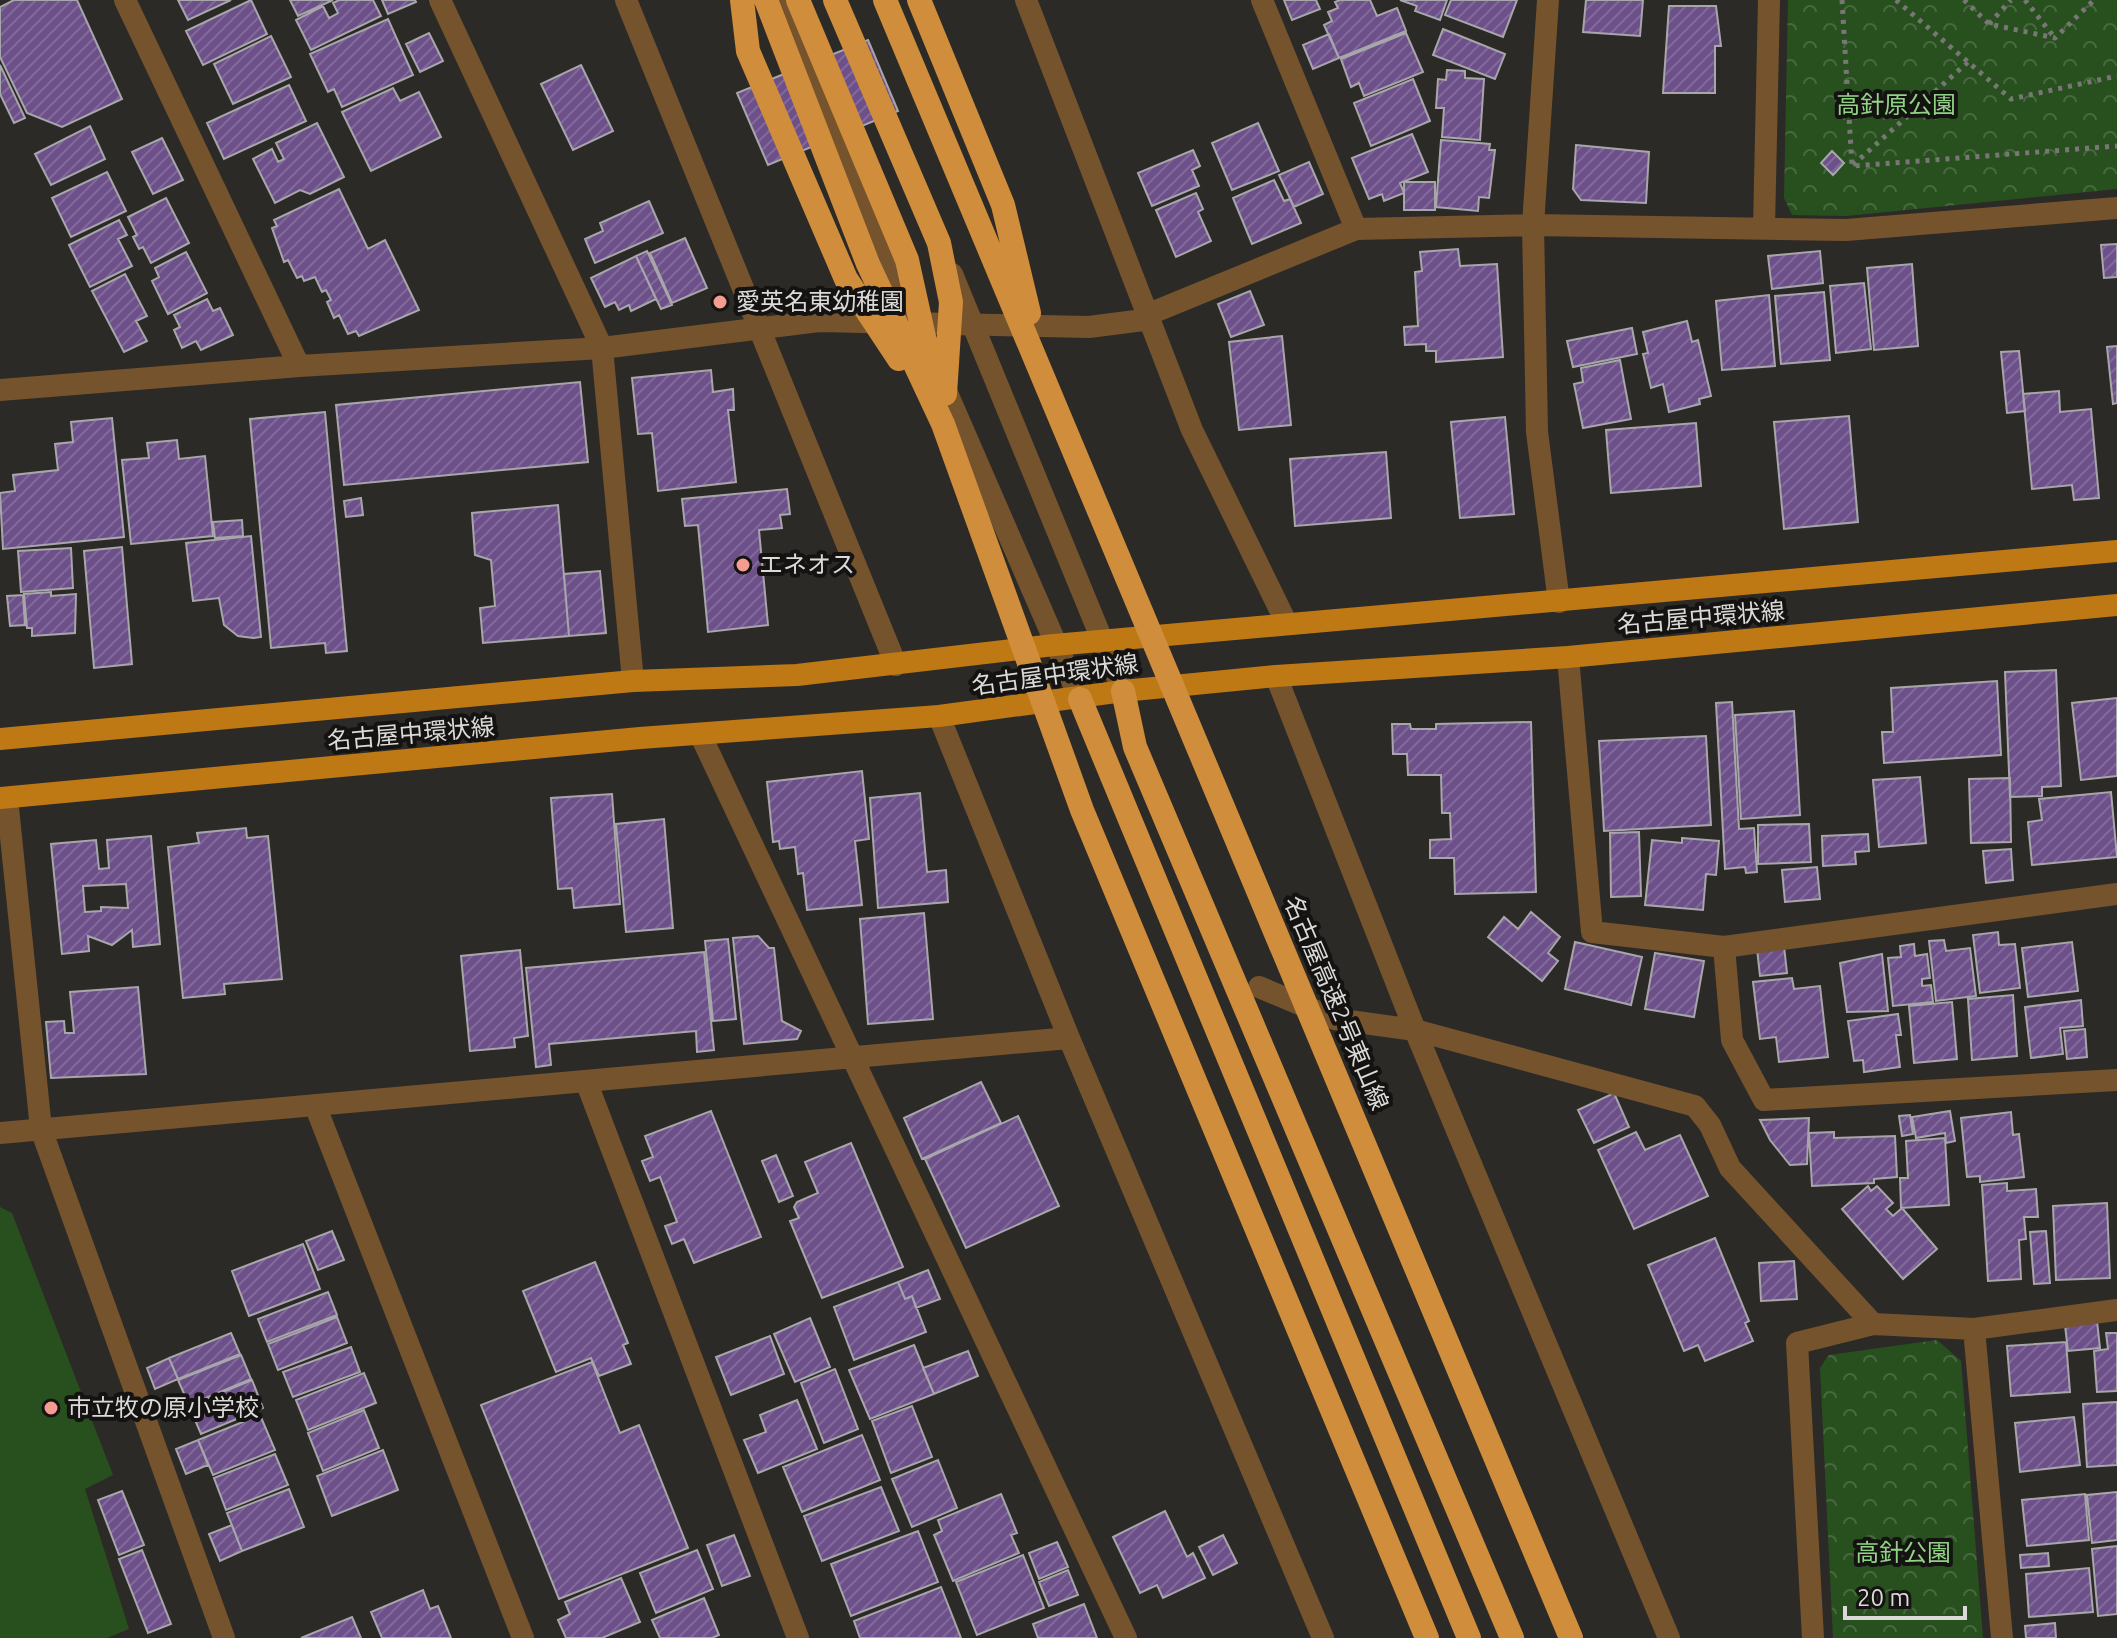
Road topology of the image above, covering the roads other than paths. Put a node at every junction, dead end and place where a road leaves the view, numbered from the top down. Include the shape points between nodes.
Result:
1 (125, 0) edge
2 (440, 0) edge
3 (626, 0) edge
4 (742, 0) edge
5 (766, 0) edge
6 (780, 0) edge
7 (798, 0) edge
8 (836, 0) edge
9 (885, 0) edge
10 (919, 0) edge
11 (1026, 0) edge
12 (1262, 0) edge
13 (1548, 0) edge
14 (1769, 0) edge
15 (2117, 208) edge
16 (1533, 225) junction
17 (1764, 227) junction
18 (1356, 229) junction
19 (1150, 317) junction
20 (917, 323) junction
21 (973, 324) junction
22 (759, 331) junction
23 (602, 348) junction
24 (299, 366) junction
25 (1048, 389) junction
26 (0, 390) edge
27 (943, 424) junction
28 (2117, 551) edge
29 (1559, 602) junction
30 (2117, 605) edge
31 (1287, 624) junction
32 (1105, 640) junction
33 (1054, 645) junction
34 (1568, 657) junction
35 (896, 665) junction
36 (1276, 676) junction
37 (633, 681) junction
38 (1123, 691) junction
39 (1080, 699) junction
40 (939, 716) junction
41 (701, 736) junction
42 (0, 739) edge
43 (3, 798) edge
44 (2117, 894) edge
45 (1724, 947) junction
46 (1259, 987) dead end
47 (1415, 1030) junction
48 (1069, 1038) junction
49 (855, 1057) junction
50 (2117, 1080) edge
51 (586, 1081) junction
52 (315, 1105) junction
53 (41, 1129) junction
54 (0, 1133) edge
55 (2117, 1310) edge
56 (1873, 1324) junction
57 (1974, 1329) junction
58 (224, 1638) edge
59 (523, 1638) edge
60 (798, 1638) edge
61 (1126, 1638) edge
62 (1323, 1638) edge
63 (1427, 1638) edge
64 (1469, 1638) edge
65 (1512, 1638) edge
66 (1571, 1638) edge
67 (1669, 1638) edge
68 (1813, 1638) edge
69 (2002, 1638) edge

1 - 24 street
2 - 23 street
3 - 22 street
4 - 27 highway via 748,51 846,279
5 - 27 highway via 868,264
6 - 20 street
7 - 27 highway via 907,260
8 - 21 street
8 - 27 highway via 939,243 951,302
9 - 25 highway
10 - 25 highway via 1003,205
11 - 19 street
12 - 18 street
13 - 16 street
14 - 17 street
15 - 17 street via 1846,230
16 - 17 street
16 - 18 street
16 - 29 street via 1537,432
18 - 19 street
19 - 21 street via 1089,327
19 - 31 street via 1192,430
20 - 21 street
20 - 22 street via 819,321
20 - 33 street
21 - 32 street
22 - 23 street
22 - 35 street
23 - 24 street
23 - 37 street
24 - 26 street
25 - 66 highway, 名古屋高速2号東山線
27 - 63 highway via 1082,810
28 - 29 main road, 名古屋中環状線
29 - 31 main road, 名古屋中環状線
30 - 34 main road, 名古屋中環状線
31 - 32 main road, 名古屋中環状線
32 - 33 main road, 名古屋中環状線
32 - 38 street
33 - 35 main road, 名古屋中環状線
33 - 39 street
34 - 36 main road, 名古屋中環状線
34 - 45 street via 1592,932
35 - 37 main road, 名古屋中環状線
36 - 38 main road, 名古屋中環状線
36 - 47 street
37 - 42 main road, 名古屋中環状線
38 - 39 main road, 名古屋中環状線
38 - 65 highway via 1135,747
39 - 40 main road, 名古屋中環状線
39 - 64 highway
40 - 41 main road, 名古屋中環状線
40 - 48 street
41 - 43 main road, 名古屋中環状線
41 - 49 street
43 - 53 street
44 - 45 street
45 - 50 street via 1732,1040 1764,1100
46 - 47 street via 1335,1019
47 - 56 street via 1695,1106 1730,1168
47 - 67 street
48 - 49 street
48 - 62 street
49 - 51 street
49 - 61 street
51 - 52 street
51 - 60 street
52 - 53 street
52 - 59 street
53 - 54 street
53 - 58 street
55 - 57 street
56 - 57 street
56 - 68 street via 1797,1343
57 - 69 street

